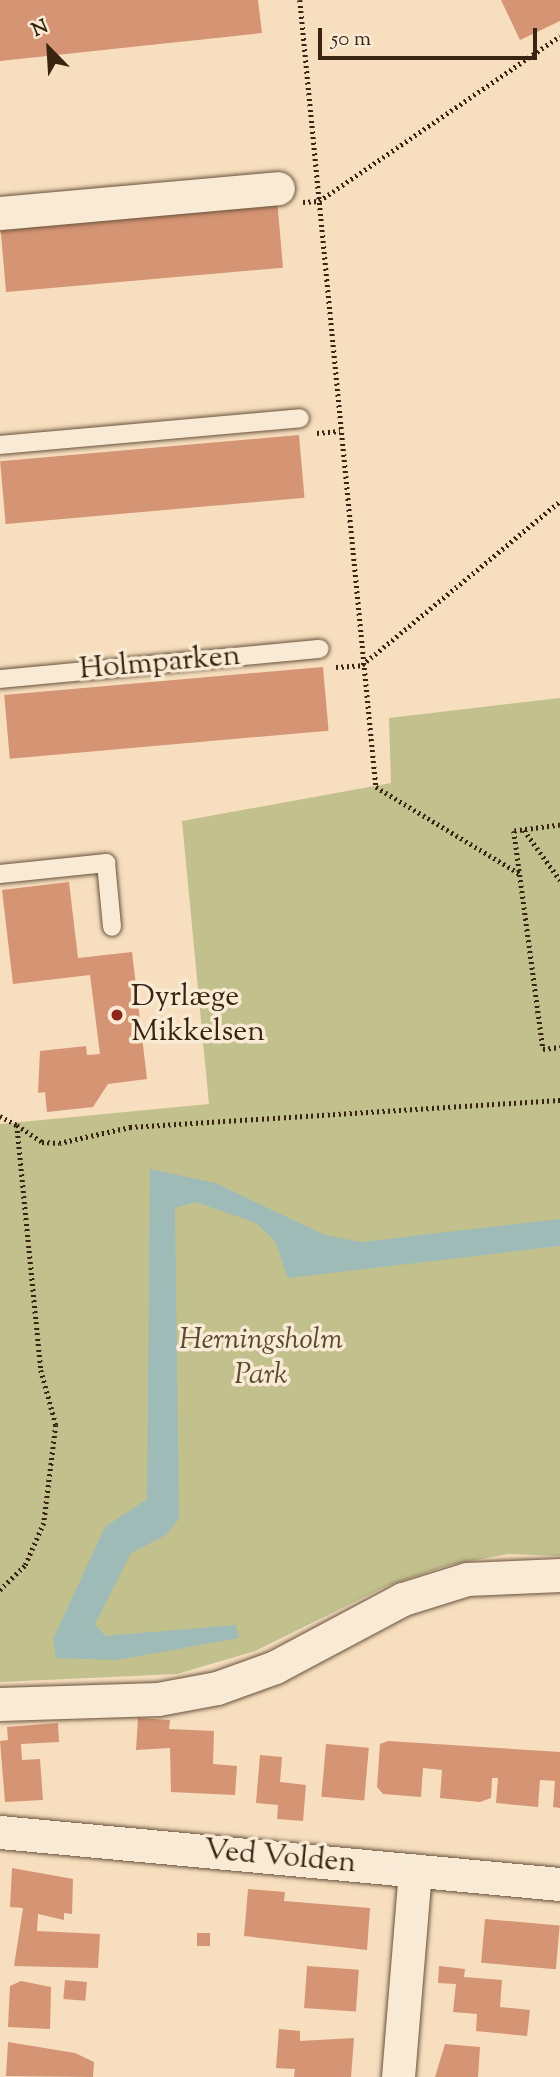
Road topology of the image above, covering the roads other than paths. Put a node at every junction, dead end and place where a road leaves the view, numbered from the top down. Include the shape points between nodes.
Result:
1 (278, 188) road end
2 (0, 213) edge
3 (300, 418) dead end
4 (0, 444) edge
5 (320, 649) road end
6 (0, 679) edge
7 (0, 874) edge
8 (112, 927) dead end
9 (560, 1575) edge
10 (0, 1704) edge
11 (0, 1832) edge
12 (415, 1871) junction
13 (560, 1884) edge
14 (398, 2077) edge

1 - 2 street
3 - 4 lane
5 - 6 lane, Holmparken
7 - 8 lane via 106,863
9 - 10 street via 467,1579 403,1599 275,1667 217,1688 158,1699
11 - 12 street, Ved Volden
12 - 13 street, Ved Volden
12 - 14 street

